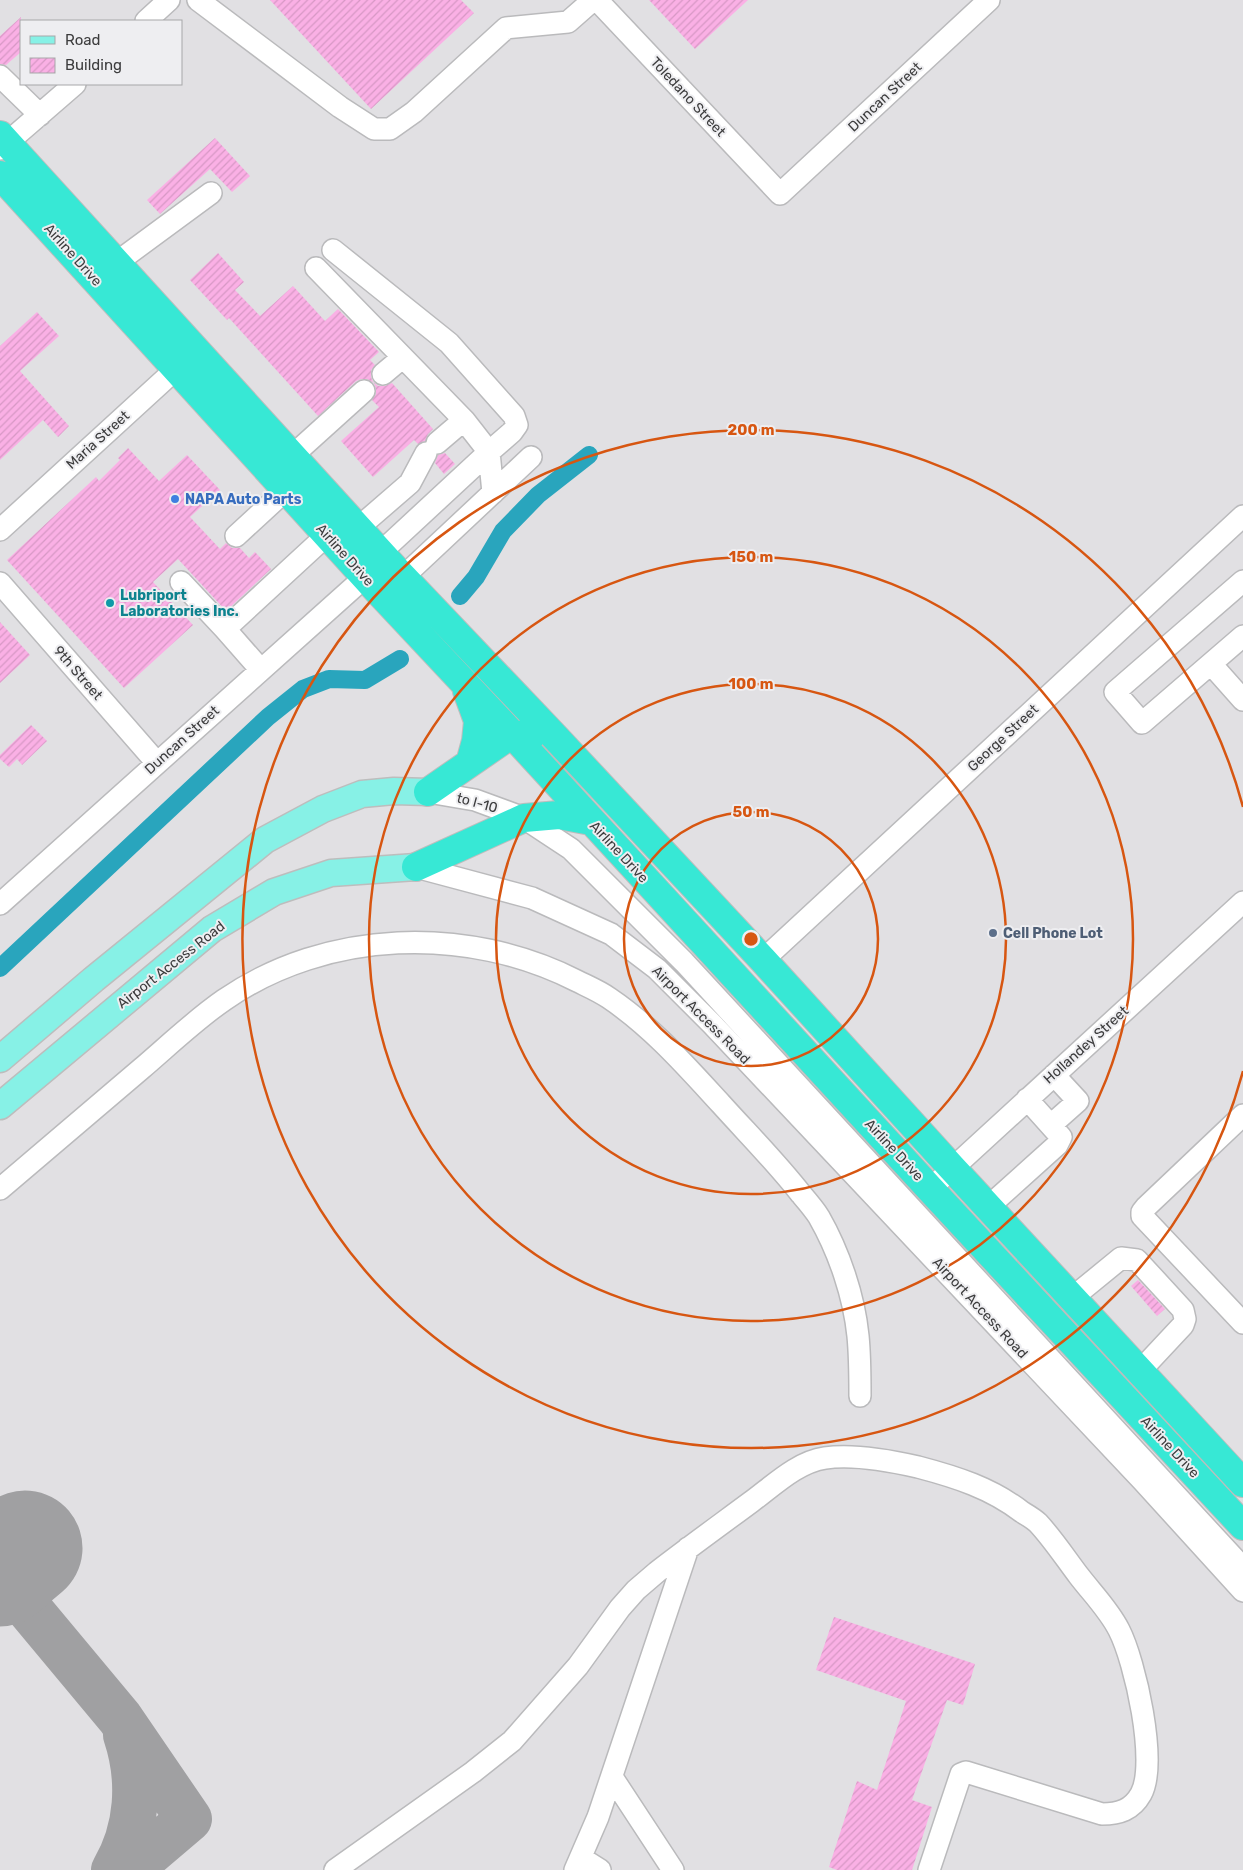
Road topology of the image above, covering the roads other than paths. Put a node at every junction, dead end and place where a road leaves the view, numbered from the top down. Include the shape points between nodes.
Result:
1 (169, 0) edge
2 (198, 0) edge
3 (595, 0) edge
4 (989, 0) edge
5 (147, 20) edge
6 (0, 76) edge
7 (74, 85) edge
8 (40, 115) junction
9 (2, 142) edge
10 (0, 175) edge
11 (211, 193) dead end
12 (780, 194) joint
13 (333, 250) dead end
14 (116, 263) junction
15 (316, 268) dead end
16 (196, 351) junction
17 (402, 358) junction
18 (176, 369) junction
19 (383, 374) dead end
20 (364, 392) dead end
21 (464, 420) junction
22 (490, 452) junction
23 (292, 456) junction
24 (531, 457) dead end
25 (286, 490) junction
26 (493, 493) junction
27 (1243, 516) edge
28 (358, 528) junction
29 (0, 530) edge
30 (327, 535) junction
31 (236, 536) dead end
32 (380, 553) junction
33 (366, 577) junction
34 (403, 577) junction
35 (1243, 581) edge
36 (181, 582) dead end
37 (0, 583) edge
38 (225, 629) junction
39 (1243, 636) edge
40 (1211, 664) junction
41 (261, 670) junction
42 (464, 683) junction
43 (1243, 700) edge
44 (512, 734) junction
45 (556, 738) junction
46 (157, 762) junction
47 (470, 763) junction
48 (428, 792) junction
49 (524, 818) junction
50 (591, 822) junction
51 (416, 867) junction
52 (1243, 902) edge
53 (0, 904) edge
54 (763, 960) junction
55 (0, 1060) edge
56 (1054, 1075) junction
57 (1027, 1099) junction
58 (0, 1106) edge
59 (1243, 1115) edge
60 (1051, 1125) junction
61 (952, 1168) junction
62 (0, 1189) edge
63 (930, 1189) junction
64 (988, 1207) junction
65 (1072, 1298) junction
66 (1243, 1323) edge
67 (1140, 1371) junction
68 (860, 1396) dead end
69 (1243, 1483) edge
70 (1243, 1526) edge
71 (688, 1548) junction
72 (1243, 1568) edge
73 (1243, 1592) edge
74 (612, 1777) junction
75 (578, 1864) edge
76 (335, 1870) edge
77 (600, 1870) edge
78 (673, 1870) edge
79 (929, 1870) edge

1 - 5 street
2 - 3 street via 374,129 390,129 414,112 506,28 568,22
3 - 12 street, Toledano Street
4 - 12 street, Duncan Street
6 - 8 street
7 - 8 street
8 - 9 street
9 - 14 highway, Airline Drive
10 - 18 highway, Airline Drive
11 - 14 street
13 - 22 street via 448,343 514,416 517,425
14 - 16 highway, Airline Drive
15 - 17 street
16 - 18 street, Maria Street
16 - 23 highway, Airline Drive
17 - 19 street
17 - 21 street
18 - 25 highway, Airline Drive
18 - 29 street, Maria Street
20 - 23 street
21 - 22 street
21 - 28 street via 431,448 410,483
22 - 26 street
22 - 32 street
23 - 28 highway, Airline Drive
24 - 26 street
25 - 30 highway, Airline Drive
25 - 31 street
26 - 34 street
27 - 54 street, George Street
28 - 32 highway, Airline Drive
30 - 33 highway, Airline Drive
30 - 38 street
32 - 34 highway, Airline Drive
33 - 41 street, Duncan Street
33 - 42 highway, Airline Drive
34 - 45 highway, Airline Drive
35 - 40 street via 1114,692 1142,723
36 - 38 street
37 - 46 street, 9th Street
38 - 41 street
39 - 40 street
40 - 43 street
41 - 46 street, Duncan Street
42 - 44 highway, Airline Drive
42 - 47 highway via 478,721
44 - 45 highway
44 - 47 highway
44 - 50 highway, Airline Drive
45 - 54 highway, Airline Drive
46 - 53 street, Duncan Street
47 - 48 highway
48 - 49 street, to I-10 via 475,800
48 - 55 main road via 362,794 324,809 265,840
49 - 50 highway via 559,815
49 - 51 highway
49 - 72 street, Airport Access Road via 571,849 684,962
50 - 63 highway, Airline Drive
51 - 58 main road, Airport Access Road via 331,873 274,892 212,929
51 - 73 street, Airport Access Road via 532,898 611,934 657,969 1129,1467
52 - 56 street, Hollandey Street
54 - 61 highway, Airline Drive
56 - 57 street, Hollandey Street
56 - 60 street via 1078,1101
57 - 60 street
57 - 61 street, Hollandey Street
59 - 66 street via 1146,1207 1142,1216
60 - 64 street via 1061,1137 1057,1145
61 - 63 street, Hollandey Street
61 - 64 highway, Airline Drive
62 - 68 street via 190,1028 258,980 300,962 351,948 397,942 455,944 516,956 555,970 597,991 639,1020 675,1054 788,1178 818,1216 853,1302 858,1334
63 - 70 highway, Airline Drive
64 - 65 highway, Airline Drive
65 - 67 highway, Airline Drive
65 - 67 street via 1121,1258 1138,1260 1183,1310 1185,1319 1184,1326
67 - 69 highway, Airline Drive
71 - 74 street
71 - 76 street via 636,1590 573,1672 512,1741
71 - 79 street via 809,1463 825,1458 883,1460 948,1475 984,1488 1012,1504 1037,1523 1103,1607 1119,1629 1132,1665 1142,1714 1147,1765 1145,1782 1135,1803 1125,1811 1102,1814 966,1772 961,1774
74 - 75 street
74 - 78 street
75 - 77 street

